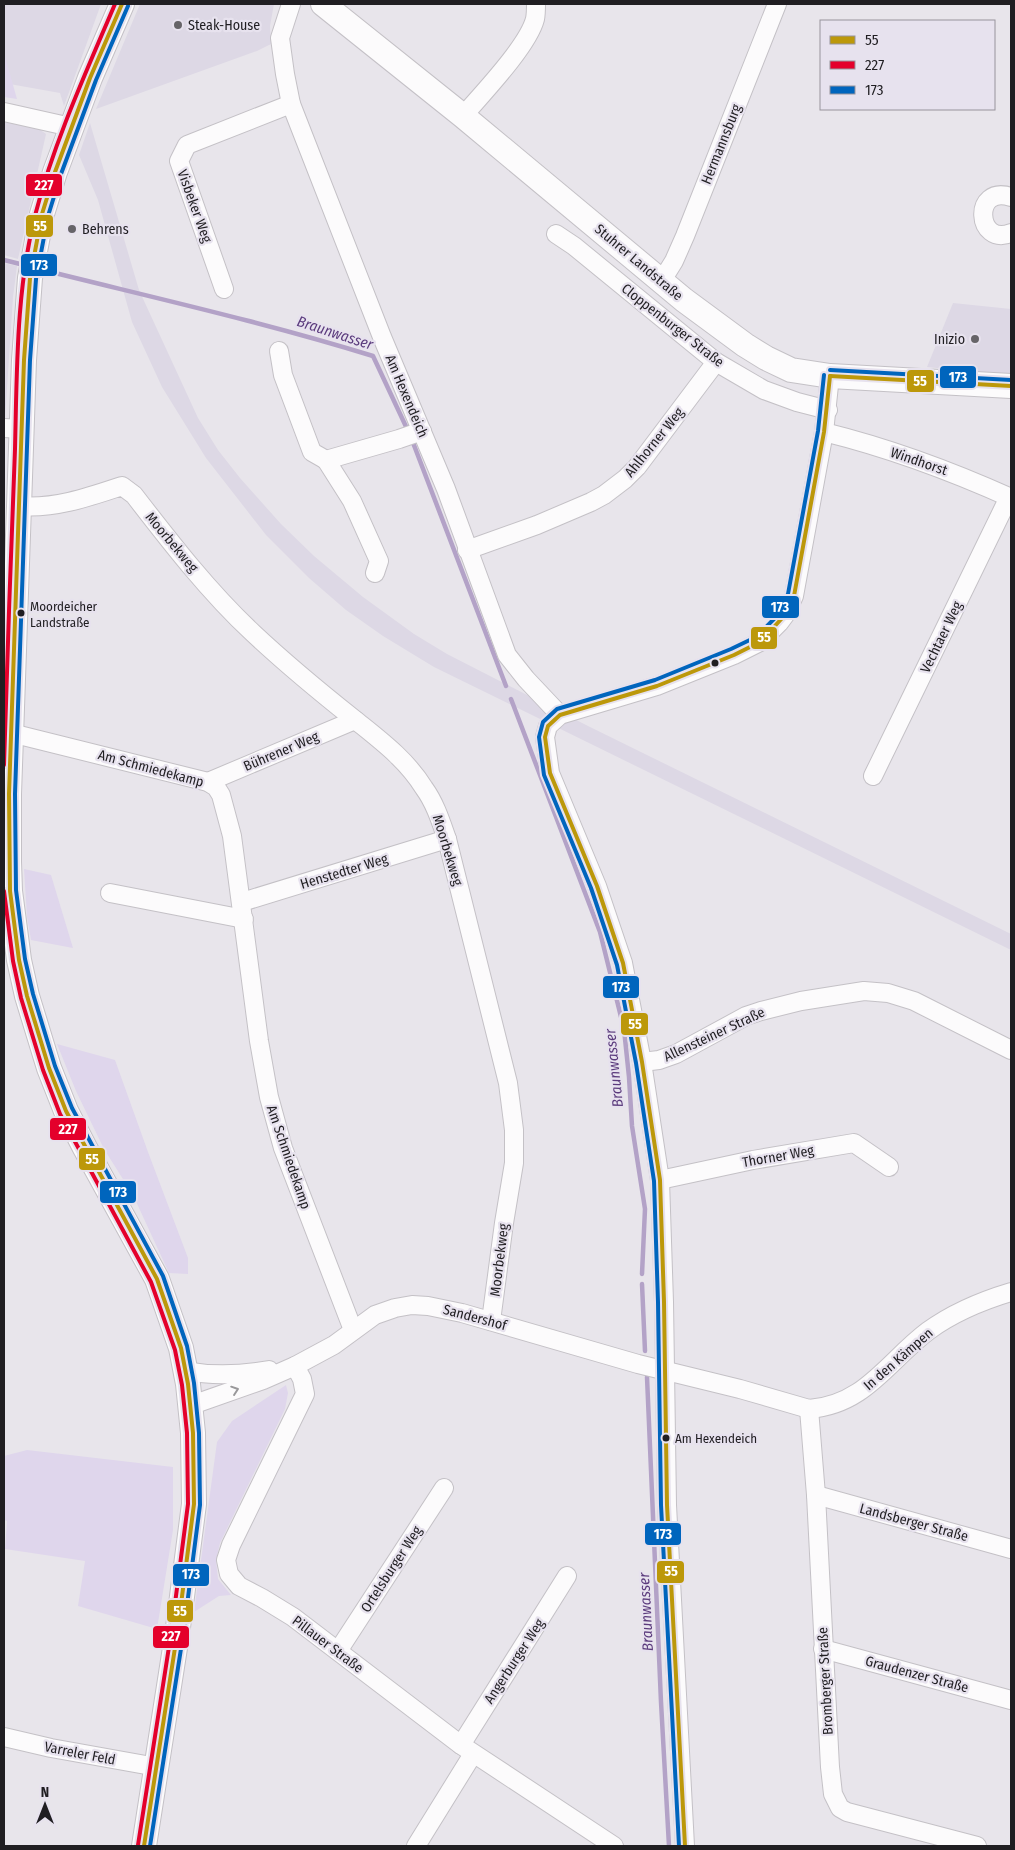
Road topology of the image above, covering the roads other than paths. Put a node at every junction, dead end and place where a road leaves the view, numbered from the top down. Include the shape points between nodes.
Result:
1 (122, 4) edge
2 (291, 4) edge
3 (323, 4) edge
4 (536, 4) edge
5 (777, 4) edge
6 (291, 104) junction
7 (4, 112) edge
8 (463, 116) junction
9 (71, 127) junction
10 (1011, 197) edge
11 (1011, 233) edge
12 (556, 234) dead end
13 (661, 282) junction
14 (224, 289) dead end
15 (279, 350) dead end
16 (716, 362) junction
17 (830, 376) junction
18 (1011, 386) edge
19 (828, 410) junction
20 (13, 429) edge
21 (422, 431) junction
22 (824, 432) junction
23 (326, 460) junction
24 (1010, 497) edge
25 (19, 506) junction
26 (467, 550) junction
27 (375, 573) dead end
28 (558, 716) junction
29 (355, 720) junction
30 (11, 733) junction
31 (874, 776) dead end
32 (208, 782) junction
33 (447, 840) junction
34 (110, 893) dead end
35 (243, 910) junction
36 (1011, 1050) edge
37 (642, 1062) junction
38 (889, 1167) dead end
39 (660, 1180) junction
40 (1011, 1292) edge
41 (491, 1321) junction
42 (353, 1330) junction
43 (295, 1366) junction
44 (665, 1370) junction
45 (185, 1371) junction
46 (189, 1406) junction
47 (809, 1409) junction
48 (444, 1488) dead end
49 (816, 1496) junction
50 (1010, 1545) edge
51 (567, 1576) dead end
52 (823, 1649) junction
53 (338, 1650) junction
54 (1011, 1700) edge
55 (4, 1737) edge
56 (467, 1750) junction
57 (157, 1767) junction
58 (606, 1844) edge
59 (144, 1846) edge
60 (416, 1846) edge
61 (685, 1846) edge
62 (977, 1846) edge

1 - 9 main road
2 - 6 street, Am Hexendeich via 280,38
3 - 8 main road, Stuhrer Landstraße
4 - 8 street via 535,21 523,42
5 - 13 street, Hermannsburg via 685,236
6 - 14 street, Visbeker Weg via 187,145 179,160
6 - 21 street, Am Hexendeich
7 - 9 street
8 - 13 main road, Stuhrer Landstraße
9 - 20 main road via 42,214 32,266 25,351
10 - 11 street via 1004,194 993,197 985,204 982,214 991,232 1000,235
12 - 16 street, Cloppenburger Straße
13 - 17 main road, Stuhrer Landstraße via 707,319 766,358 792,370
15 - 23 street via 283,375 312,452
16 - 19 street, Cloppenburger Straße via 773,393
16 - 26 street, Ahlhorner Weg via 625,480 604,495 537,525
17 - 18 main road, Stuhrer Landstraße
17 - 19 street
19 - 22 street
20 - 25 main road
21 - 23 street
21 - 26 street, Am Hexendeich
22 - 24 street, Windhorst via 930,464
22 - 28 street via 794,596 774,631 734,655 657,686
23 - 27 street via 352,501 379,561
24 - 31 street, Vechtaer Weg
25 - 29 street, Moorbekweg via 37,508 78,500 122,486 134,495 212,590 247,627
25 - 30 main road
26 - 28 street, Am Hexendeich via 507,655
28 - 37 street via 548,726 545,737 550,773 614,935 628,983
29 - 32 street, Bührener Weg
29 - 33 street, Moorbekweg via 391,748 419,781 436,810
30 - 32 street, Am Schmiedekamp
30 - 45 main road via 10,891 20,960 36,1031 66,1112 157,1279
32 - 35 street, Am Schmiedekamp via 221,795 226,812
33 - 35 street, Henstedter Weg
33 - 41 street, Moorbekweg via 508,1083 514,1120 514,1163
34 - 35 street
35 - 42 street, Am Schmiedekamp via 269,1096 283,1148
36 - 37 street, Allensteiner Straße via 909,999 864,991 760,1011 676,1054
37 - 39 street
38 - 39 street, Thorner Weg via 854,1143
39 - 44 street
40 - 47 street, In den Kämpen via 973,1304 939,1323 881,1376 856,1394 826,1407
41 - 42 street, Sandershof via 442,1308 412,1305 375,1315
41 - 44 street, Sandershof
42 - 43 street, Sandershof
43 - 45 street, Sandershof via 249,1373
46 -> 43 street, Sandershof
43 - 53 street, Pillauer Straße via 305,1394 226,1560 229,1574 239,1586 293,1617
44 - 47 street, In den Kämpen
44 - 61 street via 670,1594
45 - 46 main road
46 - 57 main road via 193,1433 194,1504
47 - 49 street, Bromberger Straße
48 - 53 street, Ortelsburger Weg
49 - 50 street, Landsberger Straße
49 - 52 street, Bromberger Straße
51 - 56 street, Angerburger Weg
52 - 54 street, Graudenzer Straße
52 - 62 street, Bromberger Straße via 833,1794 840,1808
53 - 56 street, Pillauer Straße
55 - 57 street, Varreler Feld
56 - 58 street, Pillauer Straße
56 - 60 street, Angerburger Weg
57 - 59 main road

